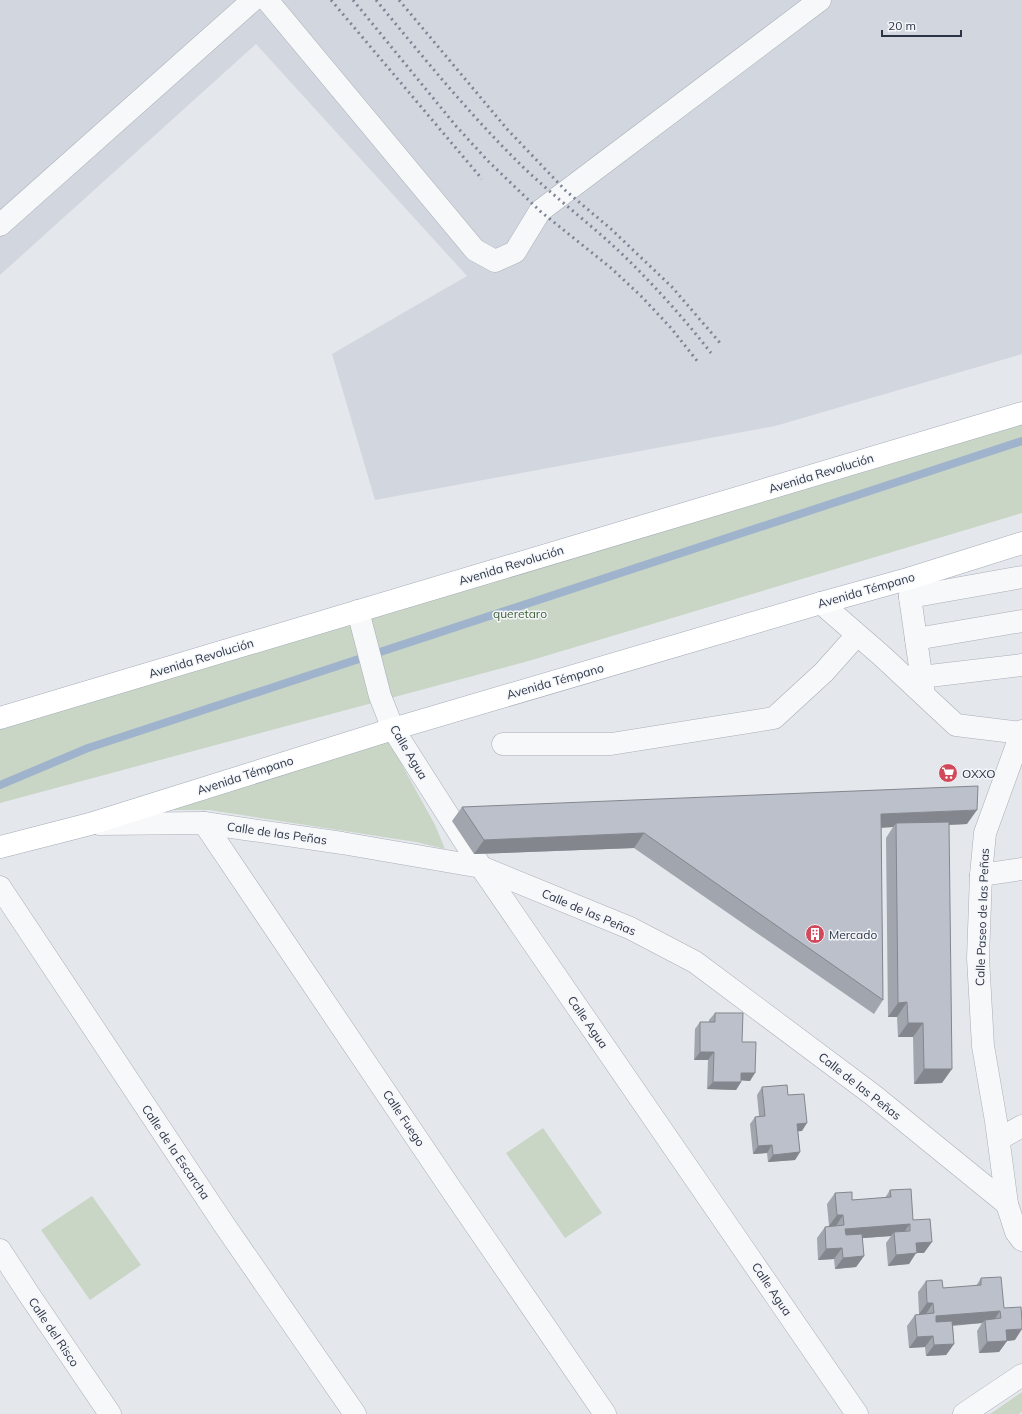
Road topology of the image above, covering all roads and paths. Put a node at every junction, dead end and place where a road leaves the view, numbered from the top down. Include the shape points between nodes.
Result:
1 (253, 0) edge
2 (267, 0) edge
3 (820, 0) edge
4 (0, 225) edge
5 (1022, 413) edge
6 (1022, 543) edge
7 (1022, 577) edge
8 (910, 588) junction
9 (821, 603) junction
10 (358, 611) junction
11 (1022, 621) edge
12 (857, 635) junction
13 (916, 639) junction
14 (1022, 665) edge
15 (923, 686) junction
16 (0, 718) edge
17 (393, 729) junction
18 (1021, 732) edge
19 (503, 744) dead end
20 (204, 823) junction
21 (90, 824) junction
22 (0, 847) edge
23 (481, 867) junction
24 (1022, 869) edge
25 (981, 875) junction
26 (0, 887) edge
27 (1022, 1126) edge
28 (999, 1139) junction
29 (1014, 1204) edge
30 (1022, 1240) edge
31 (0, 1250) edge
32 (1022, 1375) edge
33 (110, 1414) edge
34 (355, 1414) edge
35 (605, 1414) edge
36 (857, 1414) edge
37 (964, 1414) edge

1 - 4 street
2 - 3 street via 475,250 495,261 515,252 540,211
5 - 10 main road, Avenida Revolución
6 - 8 main road, Avenida Témpano
7 - 8 street
8 - 9 main road, Avenida Témpano
8 - 13 street
9 - 12 street
9 - 17 main road, Avenida Témpano
10 - 16 main road, Avenida Revolución
10 - 17 street, Calle Agua via 380,696
11 - 13 street
12 - 15 street
12 - 19 street via 824,672 774,718 611,744
13 - 15 street
14 - 15 street
15 - 18 street via 956,725
17 - 21 main road, Avenida Témpano
17 - 23 street, Calle Agua
18 - 25 street, Calle Paseo de las Peñas via 985,833
20 - 21 street, Calle de las Peñas
20 - 23 street, Calle de las Peñas
20 - 35 street, Calle Fuego
21 - 22 main road, Avenida Témpano
23 - 29 street, Calle de las Peñas via 630,928 695,962
23 - 36 street, Calle Agua
24 - 25 street
25 - 28 street, Calle Paseo de las Peñas via 978,958 983,1046
26 - 34 street, Calle de la Escarcha via 223,1223
27 - 28 street
28 - 29 street, Calle Paseo de las Peñas
29 - 30 street, Calle Paseo de las Peñas via 1016,1232
31 - 33 street, Calle del Risco
32 - 37 street

